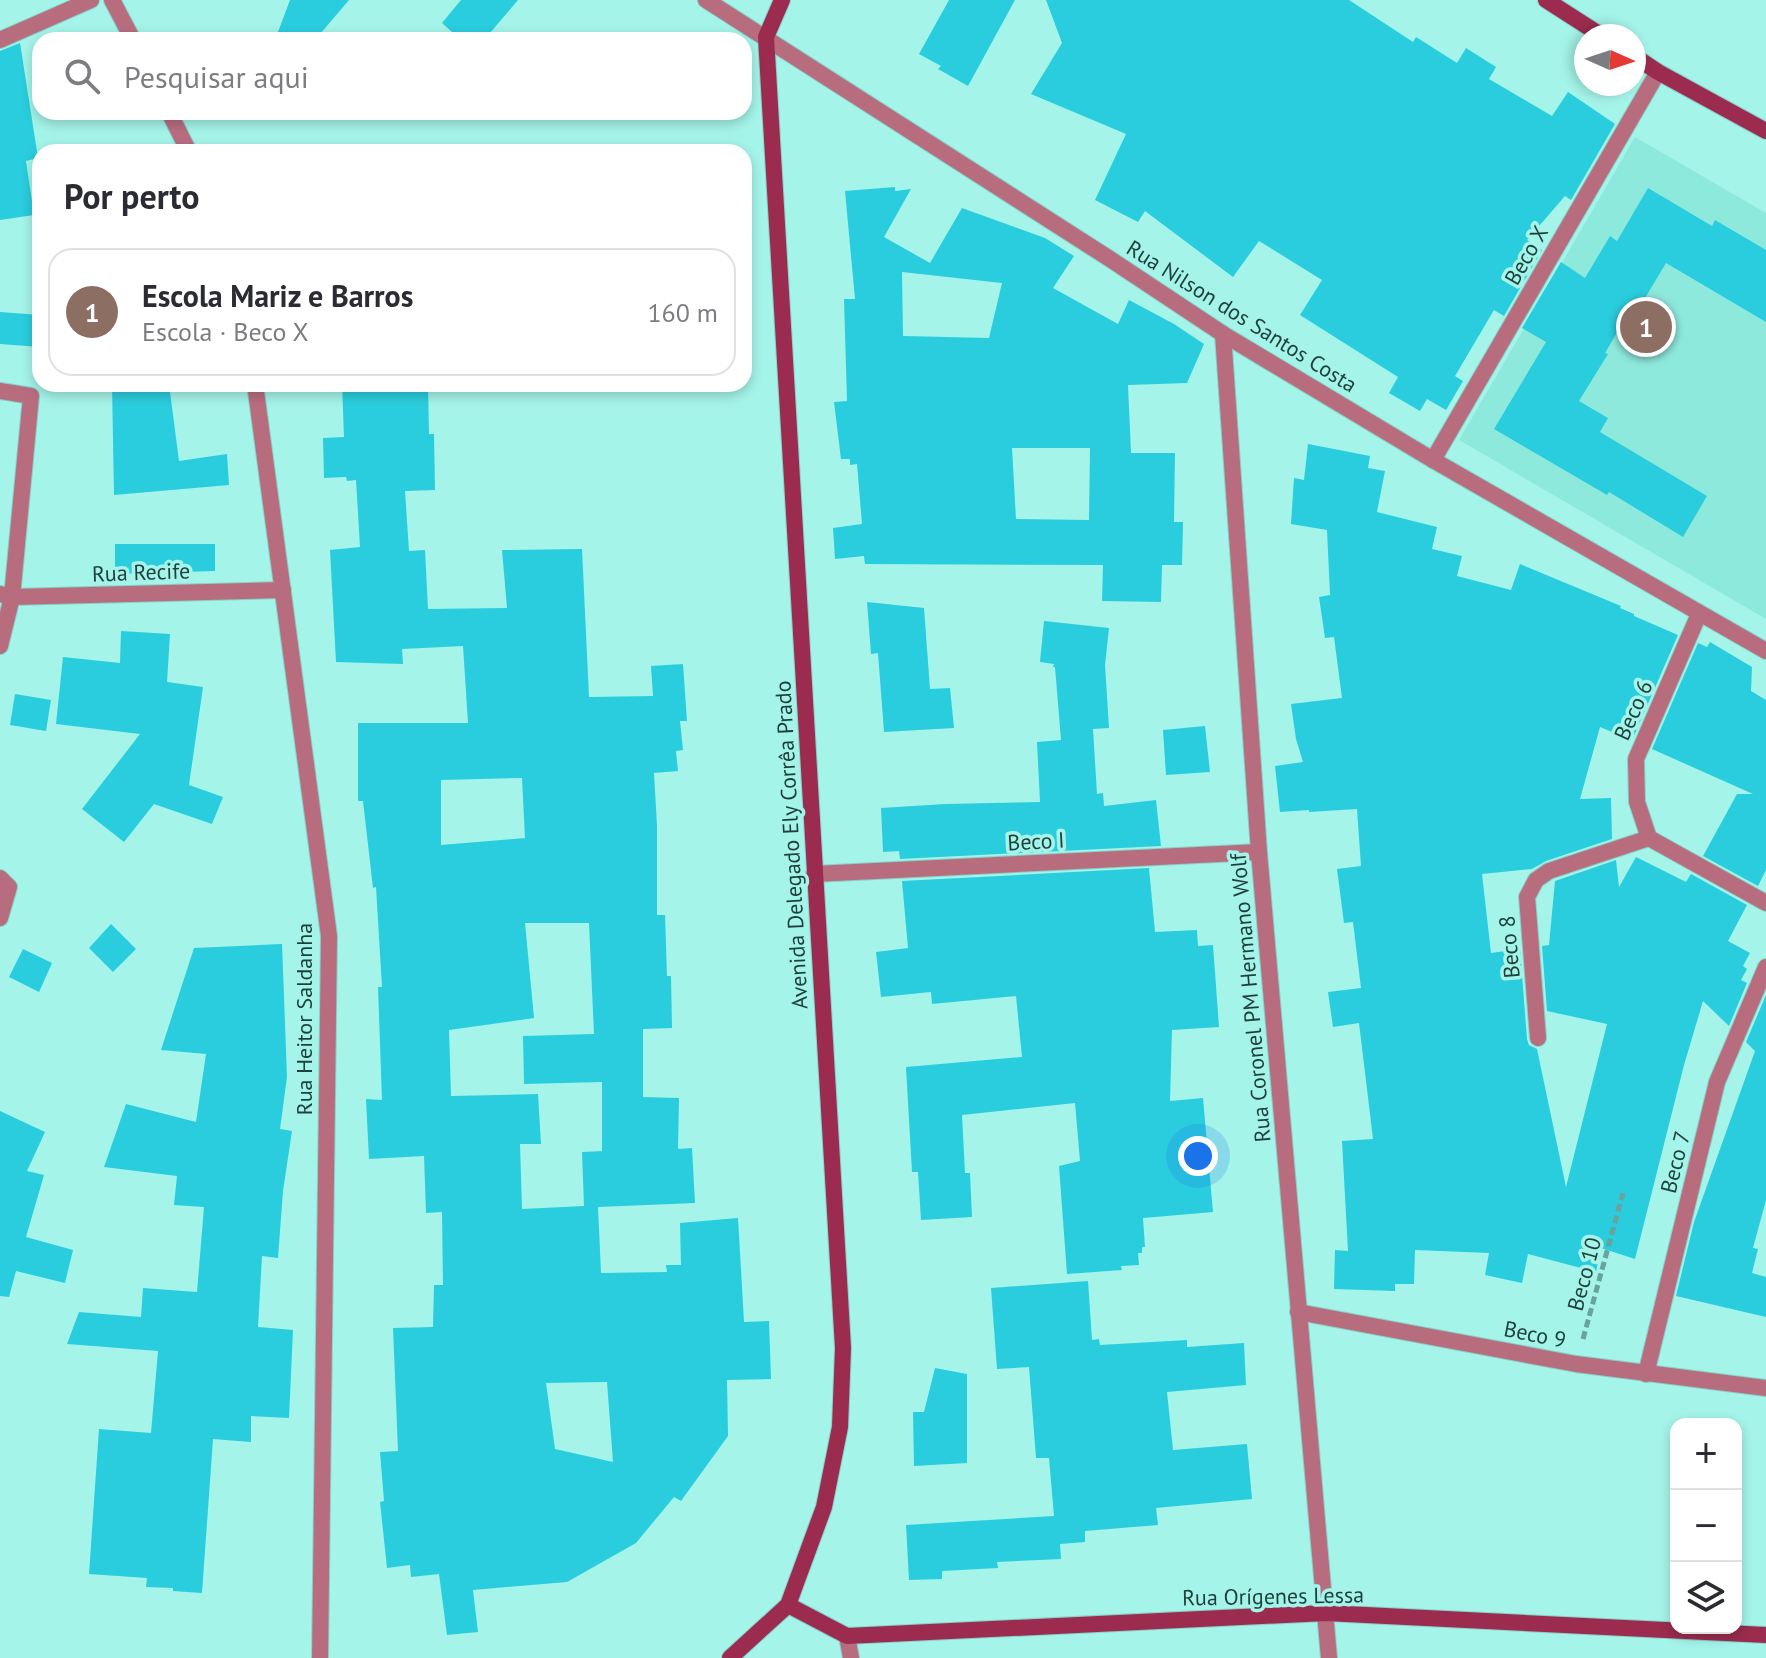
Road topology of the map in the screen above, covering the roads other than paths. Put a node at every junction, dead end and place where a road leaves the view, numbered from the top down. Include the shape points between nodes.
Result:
1 (91, 0) edge
2 (112, 0) edge
3 (706, 0) edge
4 (782, 0) edge
5 (1546, 0) edge
6 (1583, 24) edge
7 (129, 32) edge
8 (766, 37) junction
9 (0, 40) edge
10 (1646, 64) edge
11 (1658, 72) junction
12 (173, 120) edge
13 (1766, 131) edge
14 (185, 144) edge
15 (1223, 334) junction
16 (0, 391) edge
17 (256, 392) edge
18 (1433, 460) junction
19 (283, 590) junction
20 (6, 596) edge
21 (1699, 614) junction
22 (0, 646) edge
23 (1766, 651) edge
24 (1649, 838) junction
25 (1259, 852) junction
26 (814, 874) junction
27 (0, 878) edge
28 (1766, 903) edge
29 (0, 918) edge
30 (1766, 967) edge
31 (1538, 1038) dead end
32 (1298, 1312) junction
33 (1646, 1374) junction
34 (1766, 1388) edge
35 (788, 1605) junction
36 (1326, 1613) junction
37 (1766, 1635) edge
38 (847, 1636) junction
39 (320, 1658) edge
40 (730, 1658) edge
41 (851, 1658) edge
42 (1329, 1658) edge

1 - 9 street
2 - 7 street
3 - 8 street, Rua Nilson dos Santos Costa
4 - 8 main road, Avenida Delegado Ely Corrêa Prado
5 - 6 main road
8 - 15 street, Rua Nilson dos Santos Costa
8 - 26 main road, Avenida Delegado Ely Corrêa Prado
10 - 11 main road
11 - 13 main road
11 - 18 street, Beco X
12 - 14 street
15 - 18 street, Rua Nilson dos Santos Costa
15 - 25 street, Rua Coronel PM Hermano Wolf
16 - 20 street via 31,396
17 - 19 street, Rua Heitor Saldanha
18 - 21 street, Rua Nilson dos Santos Costa
19 - 20 street, Rua Recife
19 - 39 street, Rua Heitor Saldanha via 329,936
20 - 22 street
21 - 23 street, Rua Nilson dos Santos Costa
21 - 24 street, Beco 6 via 1636,759 1637,802
24 - 28 street
24 - 31 street, Beco 8 via 1536,880 1527,897
25 - 26 street, Beco I
25 - 32 street, Rua Coronel PM Hermano Wolf
26 - 35 main road, Avenida Delegado Ely Corrêa Prado via 843,1348 840,1427 824,1507
27 - 29 street via 9,887
30 - 33 street, Beco 7 via 1717,1082
32 - 33 street, Beco 9
32 - 36 street, Rua Coronel PM Hermano Wolf
33 - 34 street, Beco 9
35 - 38 main road
35 - 40 main road, Avenida Delegado Ely Corrêa Prado
36 - 37 main road, Rua Orígenes Lessa
36 - 38 main road, Rua Orígenes Lessa
36 - 42 street, Rua Coronel PM Hermano Wolf
38 - 41 street

